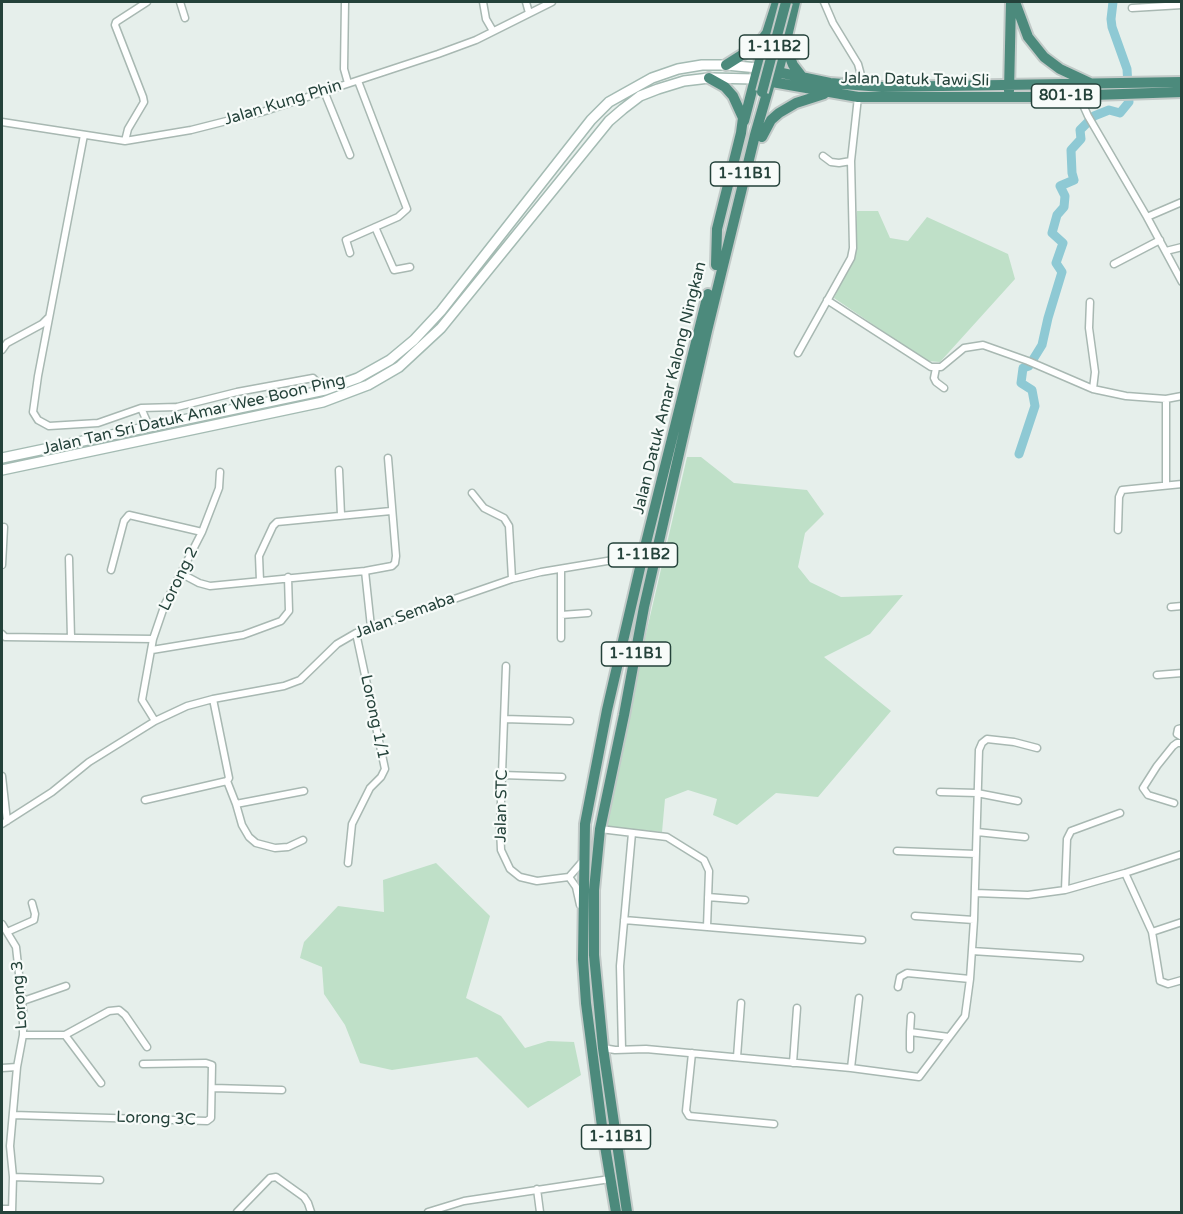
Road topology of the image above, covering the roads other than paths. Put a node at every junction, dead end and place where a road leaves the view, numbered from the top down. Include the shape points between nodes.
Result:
1 (147, 2) edge
2 (180, 2) edge
3 (345, 2) edge
4 (483, 2) edge
5 (526, 2) edge
6 (552, 2) edge
7 (777, 2) edge
8 (786, 2) edge
9 (793, 2) edge
10 (824, 2) edge
11 (1013, 2) edge
12 (1182, 5) edge
13 (1132, 8) dead end
14 (529, 13) junction
15 (185, 18) dead end
16 (493, 31) junction
17 (767, 33) junction
18 (785, 45) junction
19 (726, 64) junction
20 (778, 71) junction
21 (757, 74) junction
22 (709, 78) junction
23 (803, 78) junction
24 (358, 81) junction
25 (1182, 82) edge
26 (348, 83) junction
27 (775, 83) junction
28 (1094, 85) junction
29 (1027, 86) junction
30 (1128, 89) junction
31 (324, 91) junction
32 (858, 92) junction
33 (1009, 92) junction
34 (1182, 92) edge
35 (827, 93) junction
36 (1080, 96) junction
37 (1034, 97) junction
38 (2, 122) edge
39 (741, 133) junction
40 (84, 135) junction
41 (762, 137) junction
42 (125, 141) junction
43 (350, 155) dead end
44 (823, 156) dead end
45 (851, 161) junction
46 (1182, 202) edge
47 (1147, 217) junction
48 (375, 227) junction
49 (1160, 240) junction
50 (1182, 247) edge
51 (1166, 252) junction
52 (350, 253) dead end
53 (1114, 264) dead end
54 (719, 265) junction
55 (1182, 265) edge
56 (410, 267) dead end
57 (1174, 267) junction
58 (1182, 282) edge
59 (827, 300) junction
60 (1090, 302) dead end
61 (48, 318) junction
62 (2, 351) edge
63 (798, 353) dead end
64 (936, 368) junction
65 (944, 388) dead end
66 (1093, 389) junction
67 (325, 390) junction
68 (1182, 396) edge
69 (1166, 399) junction
70 (141, 408) junction
71 (149, 426) junction
72 (2, 458) edge
73 (388, 458) dead end
74 (2, 470) edge
75 (339, 470) dead end
76 (220, 472) dead end
77 (1182, 484) edge
78 (1166, 485) junction
79 (472, 493) dead end
80 (392, 511) junction
81 (341, 515) junction
82 (4, 527) dead end
83 (1118, 530) dead end
84 (202, 532) junction
85 (643, 555) junction
86 (69, 558) dead end
87 (2, 565) edge
88 (561, 569) junction
89 (111, 570) dead end
90 (365, 570) junction
91 (182, 574) junction
92 (288, 577) junction
93 (512, 579) junction
94 (260, 580) junction
95 (1182, 606) edge
96 (1171, 607) dead end
97 (588, 613) dead end
98 (561, 615) junction
99 (371, 627) junction
100 (356, 633) junction
101 (2, 634) edge
102 (71, 638) junction
103 (561, 638) dead end
104 (153, 639) junction
105 (152, 650) junction
106 (506, 666) dead end
107 (1182, 673) edge
108 (1157, 675) dead end
109 (213, 699) junction
110 (606, 711) junction
111 (624, 715) junction
112 (504, 719) junction
113 (155, 721) junction
114 (570, 721) dead end
115 (1182, 728) edge
116 (1182, 737) edge
117 (1182, 743) edge
118 (1037, 748) dead end
119 (502, 775) junction
120 (2, 776) edge
121 (562, 777) dead end
122 (227, 781) junction
123 (304, 791) dead end
124 (940, 792) dead end
125 (978, 793) junction
126 (145, 800) dead end
127 (1018, 801) dead end
128 (1174, 803) dead end
129 (236, 804) junction
130 (1120, 813) dead end
131 (4, 822) edge
132 (600, 829) junction
133 (976, 832) junction
134 (632, 833) junction
135 (1025, 837) dead end
136 (303, 840) dead end
137 (584, 849) junction
138 (897, 851) dead end
139 (976, 854) junction
140 (1182, 854) edge
141 (348, 863) dead end
142 (1125, 873) junction
143 (569, 877) junction
144 (1065, 890) junction
145 (975, 893) junction
146 (708, 897) junction
147 (745, 900) dead end
148 (32, 903) dead end
149 (915, 916) dead end
150 (624, 920) junction
151 (974, 920) junction
152 (582, 921) junction
153 (1182, 922) edge
154 (2, 924) edge
155 (707, 927) junction
156 (7, 932) junction
157 (1152, 932) junction
158 (862, 940) dead end
159 (972, 951) junction
160 (1080, 958) dead end
161 (970, 979) junction
162 (1182, 980) edge
163 (66, 986) dead end
164 (898, 987) dead end
165 (859, 998) dead end
166 (23, 1001) junction
167 (741, 1003) dead end
168 (797, 1008) dead end
169 (911, 1016) dead end
170 (910, 1032) junction
171 (23, 1035) junction
172 (65, 1035) junction
173 (949, 1037) junction
174 (147, 1047) dead end
175 (603, 1048) junction
176 (910, 1048) dead end
177 (619, 1049) junction
178 (692, 1053) junction
179 (737, 1058) junction
180 (605, 1061) junction
181 (793, 1063) junction
182 (143, 1064) dead end
183 (17, 1067) junction
184 (2, 1068) edge
185 (851, 1068) junction
186 (101, 1083) dead end
187 (213, 1088) junction
188 (282, 1090) dead end
189 (13, 1115) junction
190 (774, 1124) dead end
191 (2, 1145) edge
192 (10, 1146) junction
193 (13, 1177) junction
194 (610, 1179) junction
195 (100, 1180) dead end
196 (537, 1189) junction
197 (2, 1209) edge
198 (12, 1211) edge
199 (237, 1212) edge
200 (311, 1212) edge
201 (428, 1212) edge
202 (540, 1212) edge
203 (616, 1212) edge
204 (627, 1212) edge

1 - 42 street via 115,25 144,102
2 - 15 street
3 - 26 street via 344,69
4 - 16 street
5 - 14 street
6 - 14 street, Jalan Kung Phin
7 - 17 highway
8 - 54 highway, Jalan Datuk Amar Kalong Ningkan / 1-11B2, bridge
9 - 18 highway
9 - 54 highway, Jalan Datuk Amar Kalong Ningkan / 1-11B1
10 - 32 street via 858,63
11 - 28 highway via 1028,37 1044,57
11 - 33 highway, Jalan Datuk Tawi Sli
12 - 13 street
14 - 16 street, Jalan Kung Phin
16 - 24 street, Jalan Kung Phin
17 - 19 highway via 754,47
17 - 21 highway
18 - 20 highway
18 - 23 highway
19 - 21 main road, Jalan Tan Sri Datuk Amar Wee Boon Ping
19 - 67 main road, Jalan Tan Sri Datuk Amar Wee Boon Ping via 686,68 652,78 609,102 414,340 390,360 358,378
20 - 21 highway, Jalan Datuk Tawi Sli
20 - 23 highway, Jalan Datuk Tawi Sli
20 - 27 highway
21 - 22 main road, Jalan Tan Sri Datuk Amar Wee Boon Ping
21 - 27 highway, Jalan Datuk Tawi Sli
21 - 39 highway
22 - 39 highway via 733,96 743,118
22 - 74 main road, Jalan Tan Sri Datuk Amar Wee Boon Ping via 658,88 640,96 609,121 441,328 399,367 376,381 323,402
23 - 32 highway, Jalan Datuk Tawi Sli
24 - 26 street, Jalan Kung Phin
24 - 48 street via 407,209
25 - 30 highway
26 - 31 street, Jalan Kung Phin
27 - 35 highway, Jalan Datuk Tawi Sli
27 - 41 highway
28 - 29 highway
28 - 30 highway
29 - 33 highway
29 - 37 highway
30 - 34 highway, 801-1B
30 - 36 highway, 801-1B
31 - 42 street, Jalan Kung Phin via 262,112
31 - 43 street
32 - 33 highway, Jalan Datuk Tawi Sli
32 - 35 highway, Jalan Datuk Tawi Sli
32 - 45 street
33 - 37 highway, 801-1B
35 - 41 highway via 779,113
36 - 37 highway, 801-1B
36 - 47 street
38 - 40 street, Jalan Kung Phin
39 - 54 highway via 717,229
40 - 42 street, Jalan Kung Phin
40 - 61 street
41 - 54 highway via 737,234
44 - 45 street via 831,162
45 - 59 street via 853,248
46 - 47 street
47 - 49 street
48 - 52 street via 346,240
48 - 56 street via 394,270
49 - 51 street
49 - 53 street
50 - 51 street
51 - 57 street
54 - 85 highway, Jalan Datuk Amar Kalong Ningkan / 1-11B2 via 692,355
54 - 111 highway, Jalan Datuk Amar Kalong Ningkan / 1-11B1
55 - 57 street
57 - 58 street
59 - 63 street
59 - 64 street
60 - 66 street
61 - 62 street via 7,343
61 - 70 street via 33,412 38,420 49,426 98,423
64 - 65 street via 934,378
64 - 66 street via 964,348 991,347
66 - 69 street
67 - 70 street via 313,378 177,407
67 - 71 main road, Jalan Tan Sri Datuk Amar Wee Boon Ping
68 - 69 street
69 - 78 street
70 - 71 street
71 - 72 main road, Jalan Tan Sri Datuk Amar Wee Boon Ping
73 - 80 street
75 - 81 street
76 - 84 street, Lorong 2 via 219,488
77 - 78 street
78 - 83 street via 1120,492
79 - 93 street via 484,508 504,518 509,526
80 - 81 street
80 - 90 street via 395,562 386,568
81 - 94 street via 273,525 259,556
82 - 87 street
84 - 89 street via 129,515
84 - 91 street, Lorong 2
85 - 88 street, Jalan Semaba
85 - 110 highway, Jalan Datuk Amar Kalong Ningkan / 1-11B2
86 - 102 street
88 - 93 street, Jalan Semaba
88 - 98 street
90 - 92 street
90 - 99 street
91 - 94 street via 210,586
91 - 104 street, Lorong 2 via 165,604
92 - 94 street
92 - 105 street via 289,611 281,621 243,635
93 - 99 street, Jalan Semaba
95 - 96 street
97 - 98 street
98 - 103 street
99 - 100 street, Jalan Semaba
100 - 109 street, Jalan Semaba via 337,644 300,680
100 - 141 street, Lorong 1/1 via 385,769 370,788 352,824
101 - 102 street
102 - 104 street
104 - 105 street, Lorong 2
105 - 113 street, Lorong 2 via 142,700
106 - 112 street, Jalan STC
107 - 108 street
109 - 113 street, Jalan Semaba
109 - 122 street
110 - 111 highway via 603,746 607,753 615,748
110 - 137 highway, Jalan Datuk Amar Kalong Ningkan / 1-11B2 via 587,810
111 - 132 highway, Jalan Datuk Amar Kalong Ningkan / 1-11B1
112 - 114 street
112 - 119 street, Jalan STC
113 - 131 street, Jalan Semaba
115 - 116 street via 1177,734
117 - 128 street via 1173,746 1144,786 1148,795
118 - 125 street via 987,739 979,750
119 - 121 street
119 - 143 street, Jalan STC via 500,844 510,869 530,881
120 - 131 street
122 - 126 street
122 - 129 street
123 - 129 street
124 - 125 street
125 - 127 street
125 - 133 street
129 - 136 street via 242,825 256,843 275,848
130 - 144 street via 1071,831 1067,839
132 - 134 street
132 - 175 highway, Jalan Datuk Amar Kalong Ningkan / 1-11B1 via 594,890 594,955
133 - 135 street
133 - 139 street
134 - 146 street via 667,837 704,860 709,871
134 - 150 street
137 - 143 street via 582,861
137 - 152 highway, Jalan Datuk Amar Kalong Ningkan / 1-11B2
138 - 139 street
139 - 145 street
140 - 142 street
142 - 144 street
142 - 157 street
143 - 152 street via 576,887
144 - 145 street via 1028,895
145 - 151 street
146 - 147 street
146 - 155 street
148 - 156 street via 34,920
149 - 151 street
150 - 155 street
150 - 177 street
151 - 159 street
152 - 194 highway, Jalan Datuk Amar Kalong Ningkan / 1-11B2 via 586,1003
153 - 157 street
154 - 156 street, Lorong 3
155 - 158 street
156 - 166 street, Lorong 3 via 16,947
157 - 162 street via 1160,981 1167,984
159 - 160 street
159 - 161 street
161 - 164 street via 907,973 900,977
161 - 173 street via 964,1018
163 - 166 street
165 - 185 street
166 - 171 street, Lorong 3
167 - 179 street
168 - 181 street
169 - 170 street
170 - 173 street
170 - 176 street
171 - 172 street
171 - 183 street, Lorong 3
172 - 174 street via 119,1010
172 - 186 street
173 - 185 street via 919,1077
175 - 177 street
175 - 180 highway, Jalan Datuk Amar Kalong Ningkan / 1-11B1
177 - 178 street
177 - 180 street
178 - 179 street
178 - 190 street via 686,1111 689,1116
179 - 181 street
180 - 204 highway, Jalan Datuk Amar Kalong Ningkan / 1-11B1
181 - 185 street
182 - 187 street, Lorong 3C via 206,1063 213,1067
183 - 184 street
183 - 189 street, Lorong 3
187 - 188 street
187 - 189 street, Lorong 3C via 212,1114 207,1121
189 - 192 street, Lorong 3
191 - 192 street
192 - 193 street, Lorong 3
193 - 195 street
193 - 198 street, Lorong 3
194 - 196 street
194 - 203 highway, Jalan Datuk Amar Kalong Ningkan / 1-11B2
196 - 201 street via 464,1201
196 - 202 street
197 - 198 street
199 - 200 street via 270,1178 276,1177 304,1197

